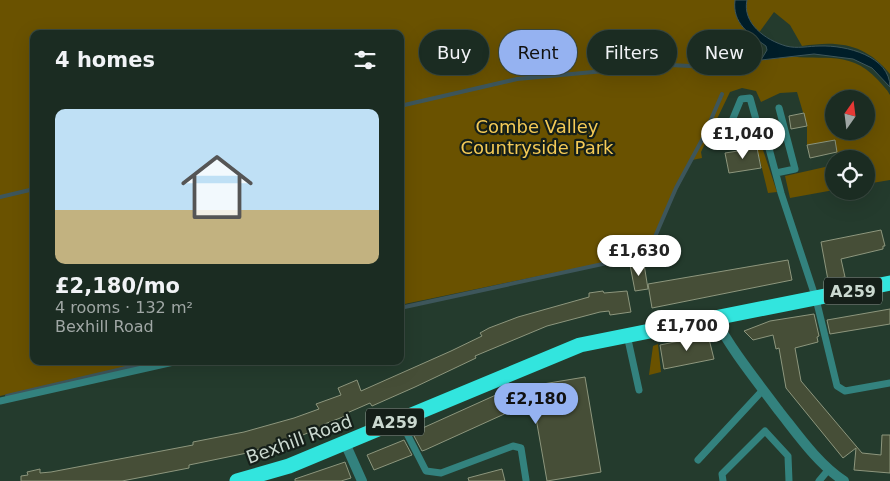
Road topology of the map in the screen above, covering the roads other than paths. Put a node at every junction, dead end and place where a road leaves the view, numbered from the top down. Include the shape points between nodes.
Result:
1 (779, 108) dead end
2 (760, 134) junction
3 (776, 173) junction
4 (890, 283) edge
5 (816, 299) junction
6 (714, 317) junction
7 (626, 335) junction
8 (160, 365) edge
9 (890, 383) edge
10 (639, 390) dead end
11 (763, 390) junction
12 (0, 401) edge
13 (400, 420) junction
14 (345, 443) junction
15 (698, 460) dead end
16 (829, 469) junction
17 (526, 480) edge
18 (237, 481) edge
19 (362, 481) edge
20 (723, 481) edge
21 (789, 481) edge
22 (818, 481) edge
23 (844, 481) edge

1 - 3 lane via 795,169
2 - 2 lane via 750,98 741,99 724,140
2 - 3 lane via 767,141
3 - 5 lane
4 - 5 highway, Bexhill Road / A259
5 - 6 highway, Bexhill Road / A259
5 - 9 lane via 836,386 845,391
6 - 7 highway, Bexhill Road / A259
6 - 11 street via 729,346
7 - 10 lane
7 - 13 highway, Bexhill Road / A259 via 550,355
8 - 12 lane
11 - 15 lane
11 - 16 street
13 - 14 highway, Bexhill Road / A259
13 - 17 lane via 426,471 441,473 513,446 521,448
14 - 18 highway, Bexhill Road / A259 via 289,466
14 - 19 street
16 - 22 lane
16 - 23 street
20 - 21 lane via 722,474 765,431 788,456

